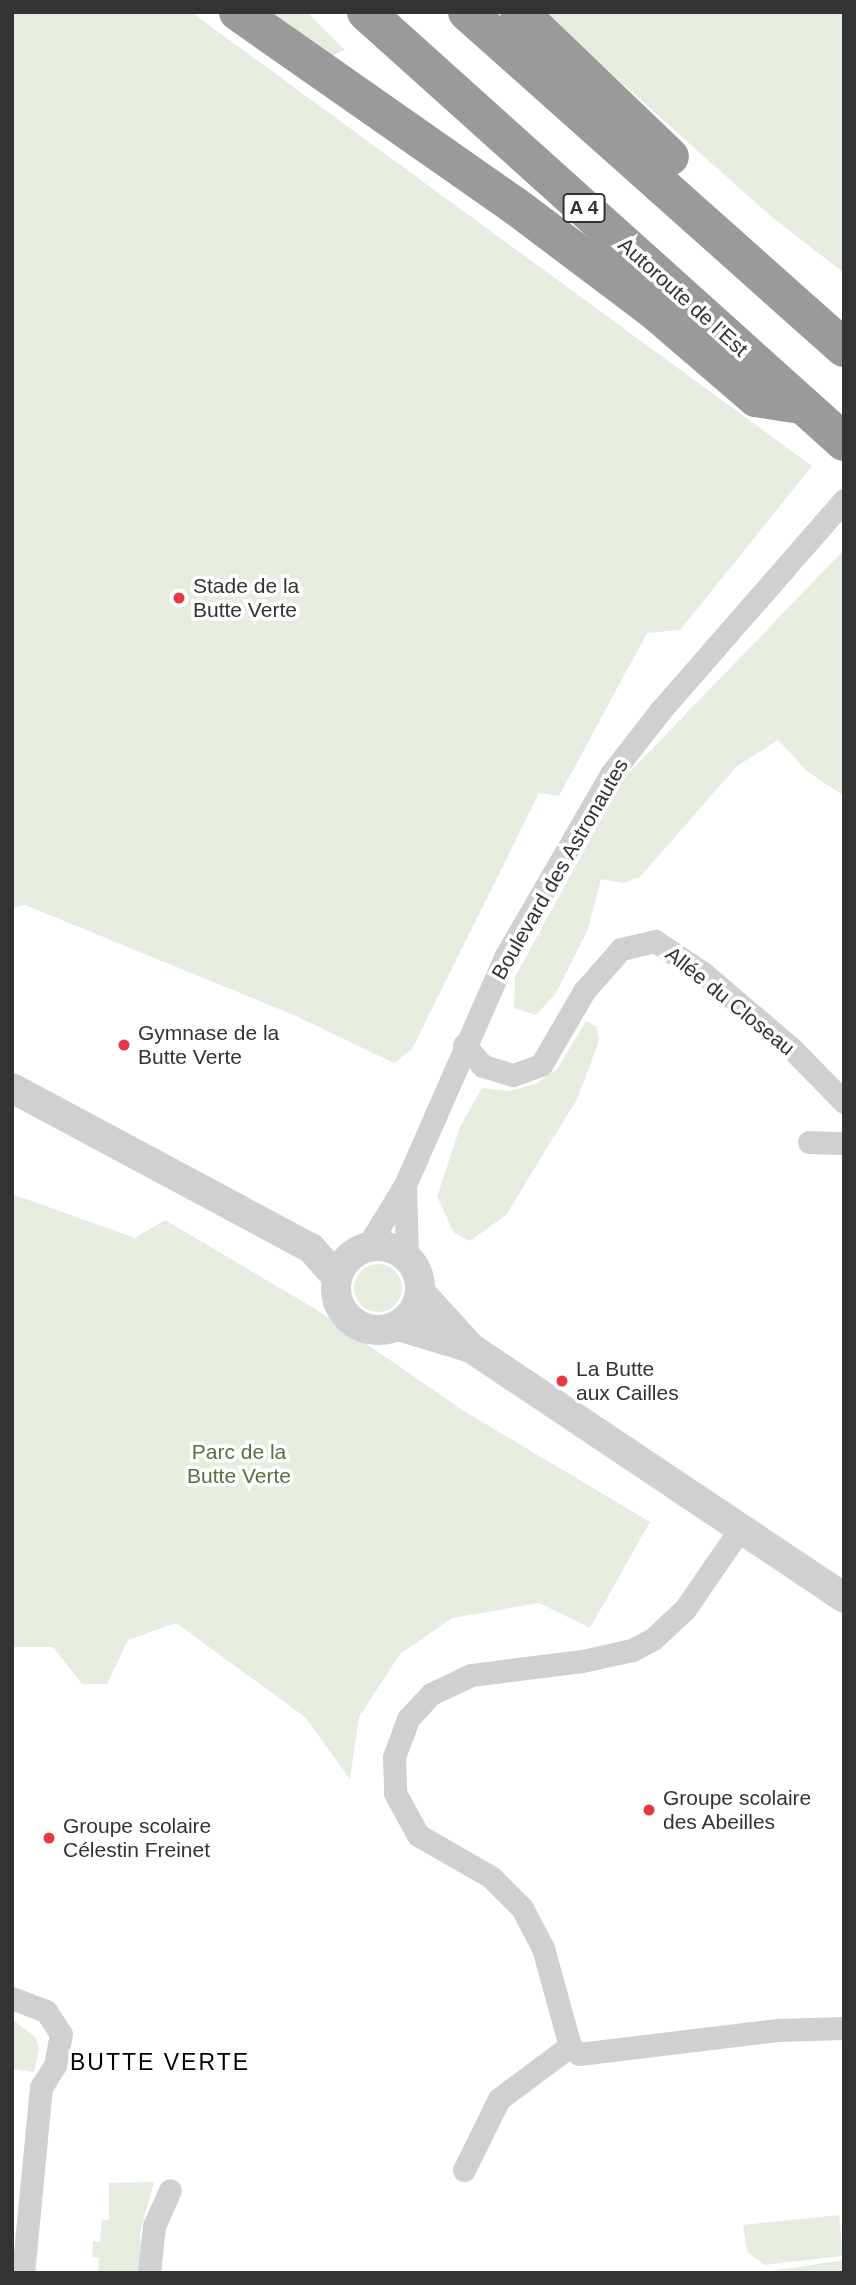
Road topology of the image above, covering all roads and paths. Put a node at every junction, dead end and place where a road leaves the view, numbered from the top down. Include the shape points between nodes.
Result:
1 (238, 12) edge
2 (366, 12) edge
3 (467, 12) edge
4 (519, 12) edge
5 (844, 313) edge
6 (844, 348) edge
7 (802, 405) junction
8 (844, 442) edge
9 (844, 500) edge
10 (464, 1045) junction
11 (12, 1088) edge
12 (844, 1102) edge
13 (809, 1143) dead end
14 (844, 1143) edge
15 (405, 1185) junction
16 (407, 1257) junction
17 (351, 1261) junction
18 (421, 1292) junction
19 (398, 1326) junction
20 (471, 1348) junction
21 (740, 1529) junction
22 (844, 1598) edge
23 (12, 1998) edge
24 (844, 2028) edge
25 (570, 2046) junction
26 (464, 2170) dead end
27 (170, 2190) dead end
28 (23, 2273) edge
29 (149, 2273) edge

1 - 7 highway via 536,221 656,312 756,398
2 - 7 highway, Autoroute de l’Est / A 4
3 - 6 highway
4 - 5 highway via 644,134
7 - 8 highway, Autoroute de l’Est / A 4
9 - 10 street, Boulevard des Astronautes via 611,774 505,957
10 - 12 street, Allée du Closeau via 483,1066 513,1075 541,1065 584,990 621,949 655,941 732,998
10 - 15 street, Boulevard des Astronautes
11 - 17 street via 311,1248
13 - 14 street
15 - 16 street
15 - 17 street, Boulevard des Astronautes
16 - 17 street via 382,1246
16 - 18 street via 415,1267
17 - 19 street via 339,1305 358,1325 371,1330
18 - 19 street via 413,1312
18 - 20 street
19 - 20 street
20 - 21 street
21 - 22 street
21 - 25 street via 685,1609 653,1639 614,1654 448,1682 408,1719 394,1757 395,1793 418,1835 491,1877 522,1908 543,1948
23 - 28 street via 46,2011 61,2034 55,2065 41,2087
24 - 25 street via 778,2030 579,2054
25 - 26 street via 499,2099
27 - 29 street via 154,2226

